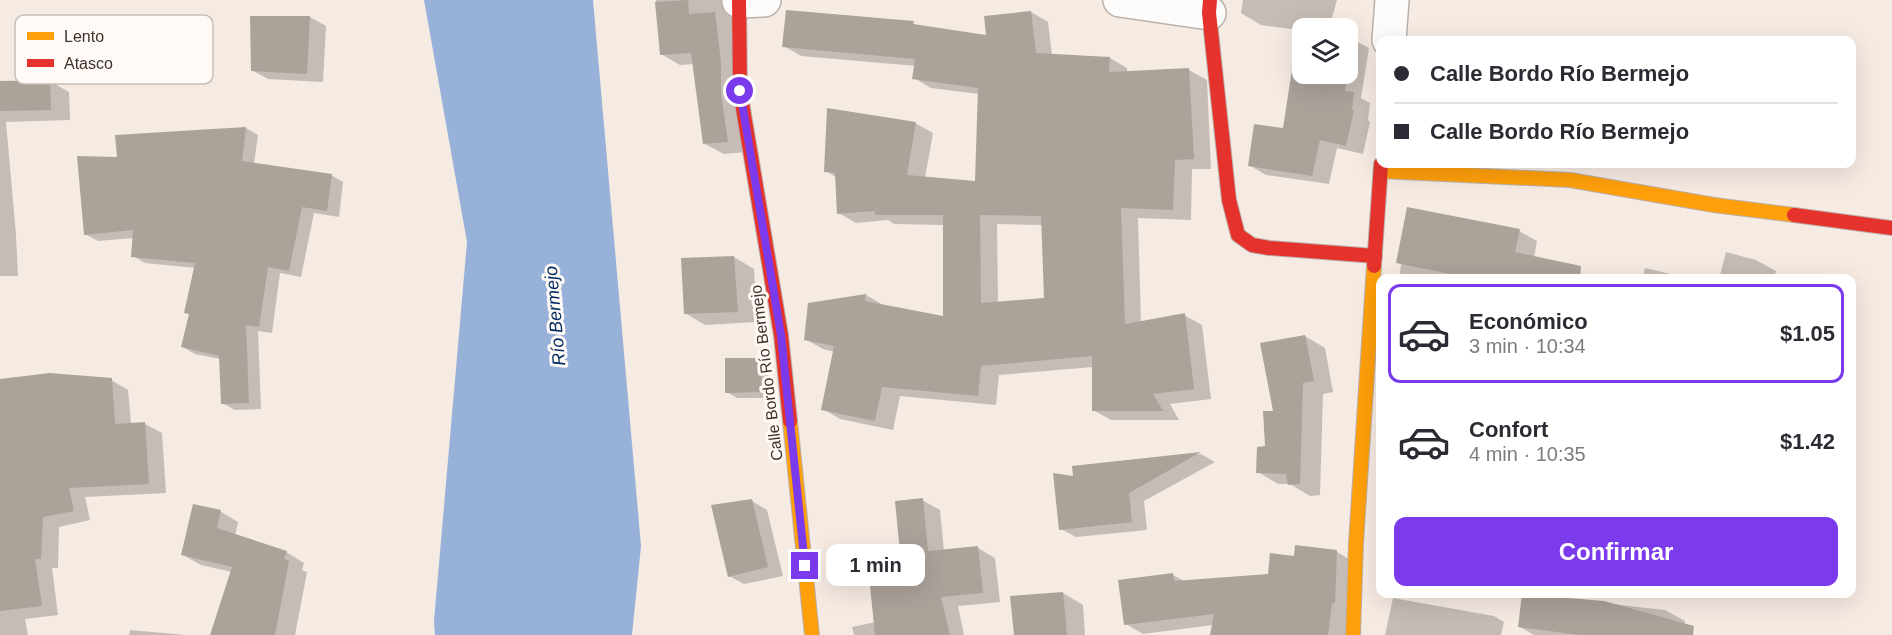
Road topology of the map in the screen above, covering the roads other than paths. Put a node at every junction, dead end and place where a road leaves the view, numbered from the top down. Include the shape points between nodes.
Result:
1 (739, 0) edge
2 (764, 0) edge
3 (1120, 0) edge
4 (1392, 0) edge
5 (1210, 7) edge
6 (1389, 36) edge
7 (1381, 168) edge
8 (1396, 168) edge
9 (1892, 228) edge
10 (1375, 256) junction
11 (812, 635) edge
12 (1353, 635) edge

1 - 2 street
1 - 11 street, Calle Bordo Río Bermejo via 740,91 781,335
3 - 5 street
4 - 6 street
5 - 10 street via 1229,200 1238,235 1252,245 1269,248
7 - 10 street
8 - 9 street via 1570,180 1714,206
10 - 12 street

